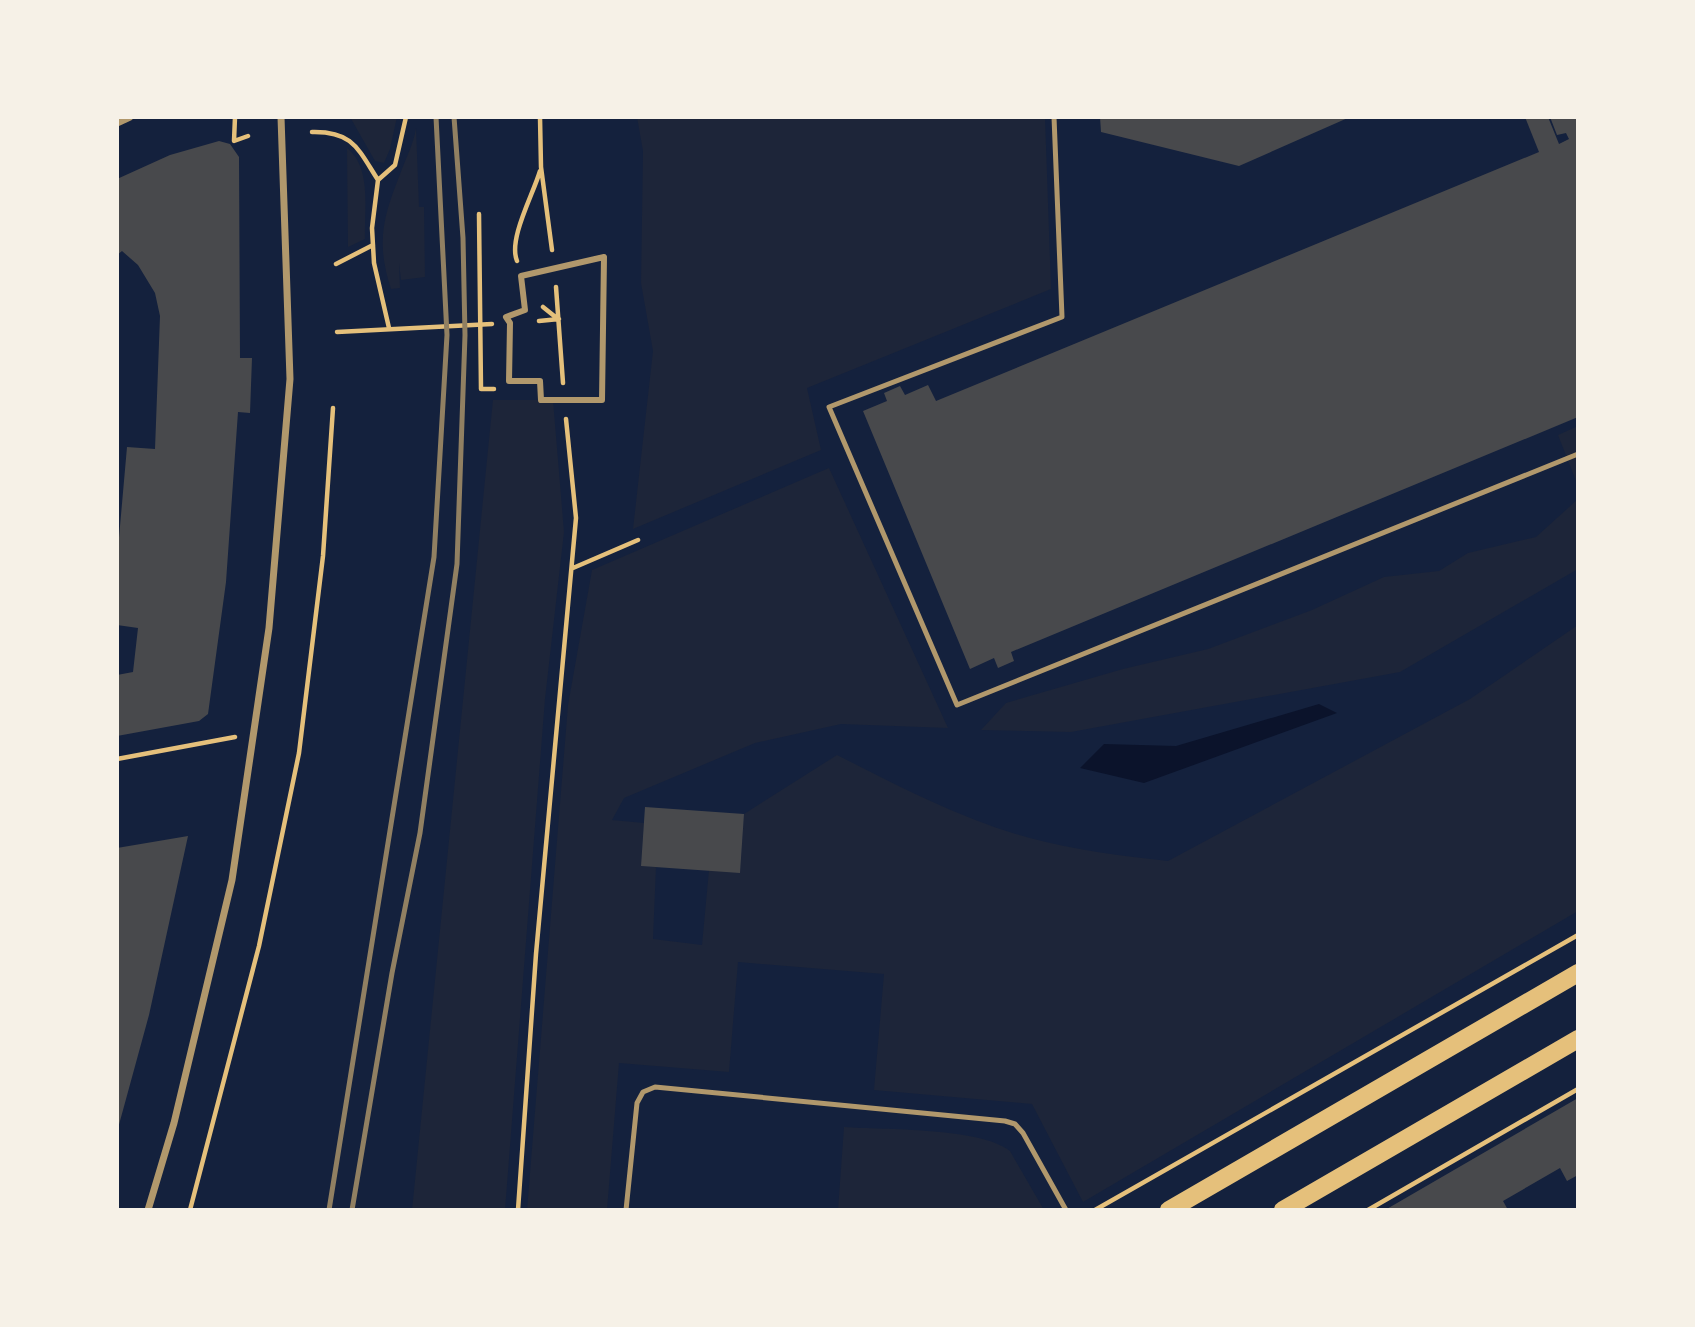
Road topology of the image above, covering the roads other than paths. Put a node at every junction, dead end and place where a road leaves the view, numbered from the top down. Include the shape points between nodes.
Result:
1 (130, 117) edge
2 (281, 117) edge
3 (1054, 117) edge
4 (117, 123) edge
5 (523, 276) joint
6 (1578, 454) edge
7 (1578, 973) edge
8 (1578, 1039) edge
9 (148, 1210) edge
10 (626, 1210) edge
11 (1066, 1210) edge
12 (1169, 1210) edge
13 (1283, 1210) edge

1 - 4 street
2 - 9 street via 290,379 269,628 232,880 174,1123
3 - 6 lane via 1062,317 829,407 957,705
5 - 5 street via 604,257 602,400 541,400 540,380 509,381 510,323 506,317 525,310
7 - 12 main road
8 - 13 main road
10 - 11 lane via 637,1103 643,1092 655,1087 1005,1121 1023,1133

